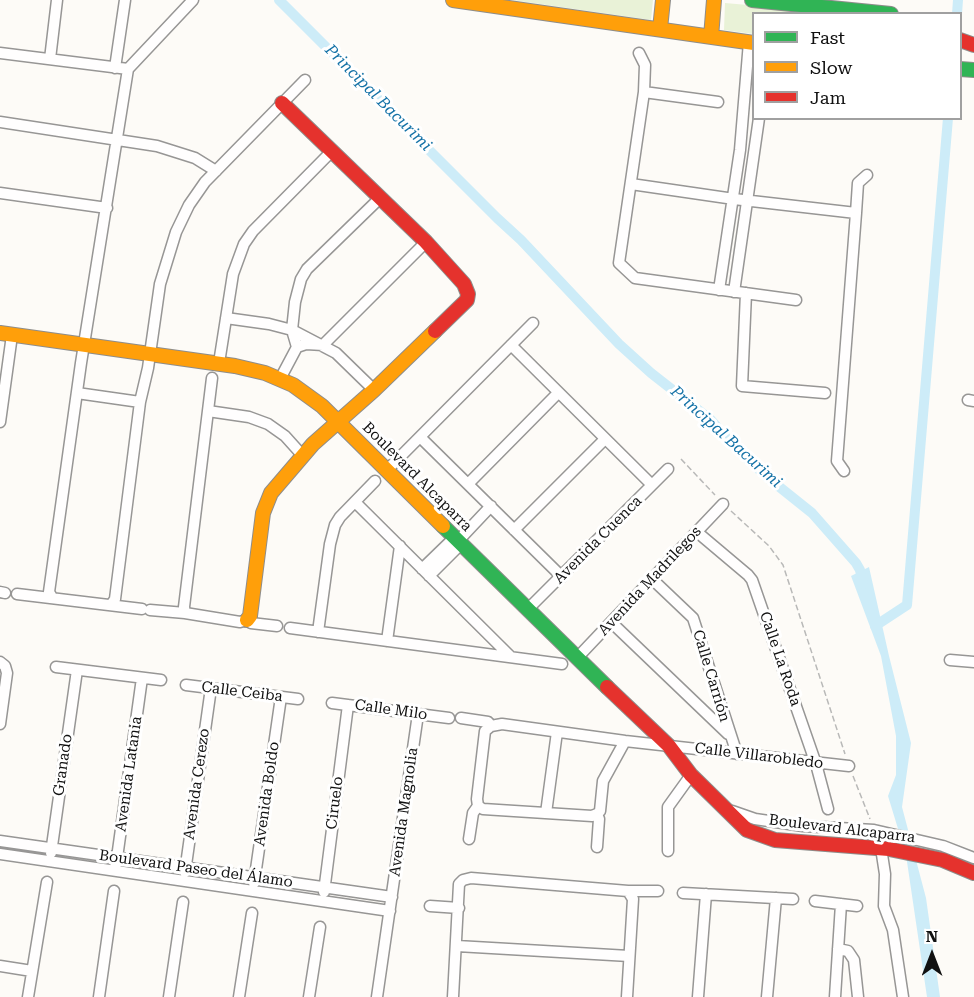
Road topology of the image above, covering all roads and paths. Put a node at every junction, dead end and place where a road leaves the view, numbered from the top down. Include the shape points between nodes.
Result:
1 (57, 0) edge
2 (125, 0) edge
3 (193, 0) edge
4 (453, 0) edge
5 (663, 0) edge
6 (714, 0) edge
7 (752, 0) edge
8 (475, 1) edge
9 (871, 12) edge
10 (660, 29) junction
11 (711, 37) junction
12 (751, 42) edge
13 (0, 53) edge
14 (639, 53) dead end
15 (50, 59) junction
16 (115, 68) junction
17 (128, 69) junction
18 (304, 80) dead end
19 (644, 92) junction
20 (718, 102) dead end
21 (282, 103) junction
22 (759, 120) edge
23 (0, 122) edge
24 (117, 140) junction
25 (332, 151) junction
26 (216, 171) junction
27 (867, 175) dead end
28 (631, 184) junction
29 (0, 193) edge
30 (381, 198) junction
31 (734, 199) junction
32 (747, 200) junction
33 (107, 208) junction
34 (856, 213) junction
35 (426, 242) junction
36 (719, 290) junction
37 (734, 292) junction
38 (746, 293) junction
39 (796, 300) dead end
40 (226, 318) junction
41 (533, 323) dead end
42 (292, 330) junction
43 (6, 334) edge
44 (84, 345) junction
45 (323, 345) junction
46 (511, 345) junction
47 (297, 347) junction
48 (150, 355) junction
49 (219, 363) junction
50 (212, 378) dead end
51 (280, 379) junction
52 (374, 390) junction
53 (77, 393) junction
54 (558, 393) junction
55 (825, 393) dead end
56 (140, 402) junction
57 (208, 411) junction
58 (0, 422) edge
59 (339, 423) junction
60 (420, 437) junction
61 (605, 439) junction
62 (303, 456) junction
63 (681, 459) dead end
64 (668, 469) dead end
65 (387, 470) junction
66 (844, 471) dead end
67 (375, 482) dead end
68 (468, 484) junction
69 (652, 485) junction
70 (355, 502) junction
71 (723, 504) junction
72 (490, 506) junction
73 (514, 530) junction
74 (697, 532) junction
75 (458, 541) junction
76 (400, 546) junction
77 (426, 572) junction
78 (562, 577) junction
79 (652, 579) junction
80 (8, 593) edge
81 (52, 597) junction
82 (111, 605) junction
83 (527, 610) junction
84 (185, 613) junction
85 (247, 620) junction
86 (611, 622) junction
87 (277, 626) dead end
88 (290, 628) dead end
89 (318, 632) junction
90 (387, 641) junction
91 (511, 657) junction
92 (577, 658) junction
93 (950, 660) dead end
94 (974, 662) edge
95 (2, 664) edge
96 (562, 664) dead end
97 (56, 667) dead end
98 (77, 670) junction
99 (142, 678) junction
100 (161, 680) dead end
101 (186, 685) dead end
102 (211, 688) junction
103 (281, 697) junction
104 (298, 699) dead end
105 (332, 702) dead end
106 (348, 705) junction
107 (418, 714) junction
108 (449, 718) dead end
109 (461, 718) dead end
110 (0, 723) edge
111 (491, 726) junction
112 (557, 732) junction
113 (730, 736) junction
114 (625, 741) junction
115 (669, 746) junction
116 (737, 754) junction
117 (816, 764) junction
118 (849, 766) junction
119 (691, 775) junction
120 (478, 807) junction
121 (725, 808) junction
122 (828, 809) dead end
123 (546, 813) junction
124 (597, 814) junction
125 (879, 831) junction
126 (470, 839) dead end
127 (0, 841) edge
128 (597, 846) dead end
129 (52, 849) junction
130 (885, 849) junction
131 (668, 851) dead end
132 (0, 854) edge
133 (117, 858) junction
134 (974, 858) edge
135 (50, 861) junction
136 (186, 867) junction
137 (116, 871) junction
138 (974, 873) edge
139 (255, 877) junction
140 (184, 881) junction
141 (47, 882) dead end
142 (324, 887) junction
143 (114, 891) dead end
144 (253, 891) junction
145 (628, 891) junction
146 (658, 891) dead end
147 (683, 893) dead end
148 (706, 894) junction
149 (392, 897) junction
150 (776, 898) junction
151 (793, 898) dead end
152 (323, 901) junction
153 (815, 901) dead end
154 (183, 902) dead end
155 (842, 904) junction
156 (430, 906) dead end
157 (857, 906) dead end
158 (459, 908) junction
159 (390, 911) junction
160 (252, 913) dead end
161 (320, 927) dead end
162 (457, 946) junction
163 (838, 949) junction
164 (629, 956) junction
165 (0, 966) edge
166 (32, 971) junction
167 (28, 997) edge
168 (99, 997) edge
169 (169, 997) edge
170 (238, 997) edge
171 (309, 997) edge
172 (377, 997) edge
173 (453, 997) edge
174 (627, 997) edge
175 (698, 997) edge
176 (767, 997) edge
177 (835, 997) edge
178 (858, 997) edge
179 (903, 997) edge

1 - 15 street
2 - 16 street
3 - 17 street
4 - 8 street
5 - 10 street
6 - 11 street
7 - 9 street
8 - 10 street
10 - 11 street
11 - 12 street
12 - 31 street
13 - 15 street
14 - 19 street via 645,65
15 - 16 street
16 - 17 street
17 - 24 street
18 - 21 street
19 - 20 street
19 - 28 street
21 - 25 street
21 - 26 street
22 - 32 street
23 - 24 street
24 - 26 street via 180,152
24 - 33 street
25 - 30 street
25 - 40 street via 244,244 232,274
26 - 48 street via 189,205 176,232 160,284
27 - 34 street via 858,183
28 - 31 street
28 - 36 street via 619,263 635,278
29 - 33 street
30 - 35 street
30 - 42 street via 307,268 297,287
31 - 32 street
31 - 36 street
32 - 34 street
32 - 37 street
33 - 44 street
34 - 66 street via 837,460
35 - 45 street
35 - 52 street via 464,284 467,300
36 - 37 street
37 - 38 street
38 - 39 street
38 - 55 street via 742,386
40 - 42 street
40 - 49 street
41 - 46 street
42 - 45 street
42 - 47 street
43 - 44 street, Boulevard Alcaparra
43 - 58 street
44 - 48 street, Boulevard Alcaparra
44 - 53 street
45 - 47 street
45 - 52 street
46 - 54 street
46 - 60 street
47 - 51 street
48 - 49 street, Boulevard Alcaparra
48 - 56 street
49 - 51 street, Boulevard Alcaparra
50 - 57 street
51 - 59 street, Boulevard Alcaparra via 308,394
52 - 59 street
53 - 56 street
53 - 81 street via 49,592
54 - 61 street
54 - 68 street
56 - 82 street via 115,599
57 - 62 street via 268,424
57 - 84 street
59 - 62 street
59 - 65 street, Boulevard Alcaparra
60 - 65 street
60 - 68 street
61 - 69 street
61 - 73 street
62 - 85 street via 271,493 266,505
63 - 71 path
64 - 69 street, Avenida Cuenca
65 - 75 street, Boulevard Alcaparra
67 - 70 street
68 - 72 street
69 - 78 street, Avenida Cuenca
70 - 76 street
70 - 89 street via 334,525
71 - 74 street, Avenida Madrilegos
71 - 118 path via 769,546 783,565
72 - 73 street
72 - 75 street
73 - 78 street
74 - 79 street, Avenida Madrilegos
74 - 117 street, Calle La Roda via 752,580
75 - 77 street
75 - 83 street, Boulevard Alcaparra
76 - 77 street
76 - 90 street
77 - 91 street
78 - 83 street, Avenida Cuenca
79 - 86 street, Avenida Madrilegos
79 - 113 street, Calle Carrión via 693,618
80 - 81 street
81 - 82 street
82 - 84 street
83 - 92 street, Boulevard Alcaparra
84 - 85 street
85 - 87 street
86 - 92 street, Avenida Madrilegos
86 - 113 street
88 - 89 street
89 - 90 street
90 - 91 street
91 - 96 street
92 - 115 street, Boulevard Alcaparra
93 - 94 street
95 - 110 street via 7,678
97 - 98 street
98 - 99 street
98 - 129 street, Granado
99 - 100 street
99 - 133 street, Avenida Latania
101 - 102 street, Calle Ceiba
102 - 103 street, Calle Ceiba
102 - 136 street, Avenida Cerezo
103 - 104 street, Calle Ceiba
103 - 139 street, Avenida Boldo
105 - 106 street, Calle Milo
106 - 107 street, Calle Milo
106 - 142 street, Ciruelo
107 - 108 street, Calle Milo
107 - 149 street, Avenida Magnolia
109 - 111 street, Calle Villarobledo via 488,722
111 - 112 street, Calle Villarobledo
111 - 120 street via 485,731
112 - 114 street, Calle Villarobledo
112 - 123 street
113 - 116 street, Calle Carrión
114 - 115 street, Calle Villarobledo
114 - 124 street via 603,781
115 - 116 street, Calle Villarobledo
115 - 119 street, Boulevard Alcaparra
116 - 117 street, Calle Villarobledo
117 - 118 street, Calle Villarobledo
117 - 122 street, Calle La Roda
118 - 125 path
119 - 121 street, Boulevard Alcaparra
119 - 131 street via 668,807
120 - 123 street
120 - 126 street via 473,813
121 - 125 street, Boulevard Alcaparra via 755,819
121 - 130 street, Boulevard Alcaparra via 741,826 763,837
123 - 124 street
124 - 128 street
125 - 130 street
125 - 134 street, Boulevard Alcaparra via 943,846
127 - 129 street, Boulevard Paseo del Álamo
129 - 133 street, Boulevard Paseo del Álamo
129 - 135 street, Granado
130 - 138 street, Boulevard Alcaparra via 944,860
130 - 179 street via 884,906 893,930
132 - 135 street, Boulevard Paseo del Álamo
133 - 136 street, Boulevard Paseo del Álamo
133 - 137 street, Avenida Latania
135 - 137 street, Boulevard Paseo del Álamo
136 - 139 street, Boulevard Paseo del Álamo
136 - 140 street, Avenida Cerezo
137 - 140 street, Boulevard Paseo del Álamo
139 - 142 street, Boulevard Paseo del Álamo
139 - 144 street, Avenida Boldo
140 - 144 street, Boulevard Paseo del Álamo
141 - 166 street
142 - 149 street, Boulevard Paseo del Álamo
142 - 152 street, Ciruelo
143 - 168 street
144 - 152 street, Boulevard Paseo del Álamo
145 - 146 street
145 - 158 street via 466,878 459,884
145 - 164 street via 633,899
147 - 148 street
148 - 150 street
148 - 175 street
149 - 159 street, Avenida Magnolia
150 - 151 street
150 - 176 street
152 - 159 street, Boulevard Paseo del Álamo
153 - 155 street
154 - 169 street
155 - 157 street
155 - 163 street
156 - 158 street
158 - 162 street
159 - 172 street, Avenida Magnolia
160 - 170 street
161 - 171 street
162 - 164 street
162 - 173 street
163 - 177 street
163 - 178 street via 848,951 854,960
164 - 174 street
165 - 166 street
166 - 167 street

